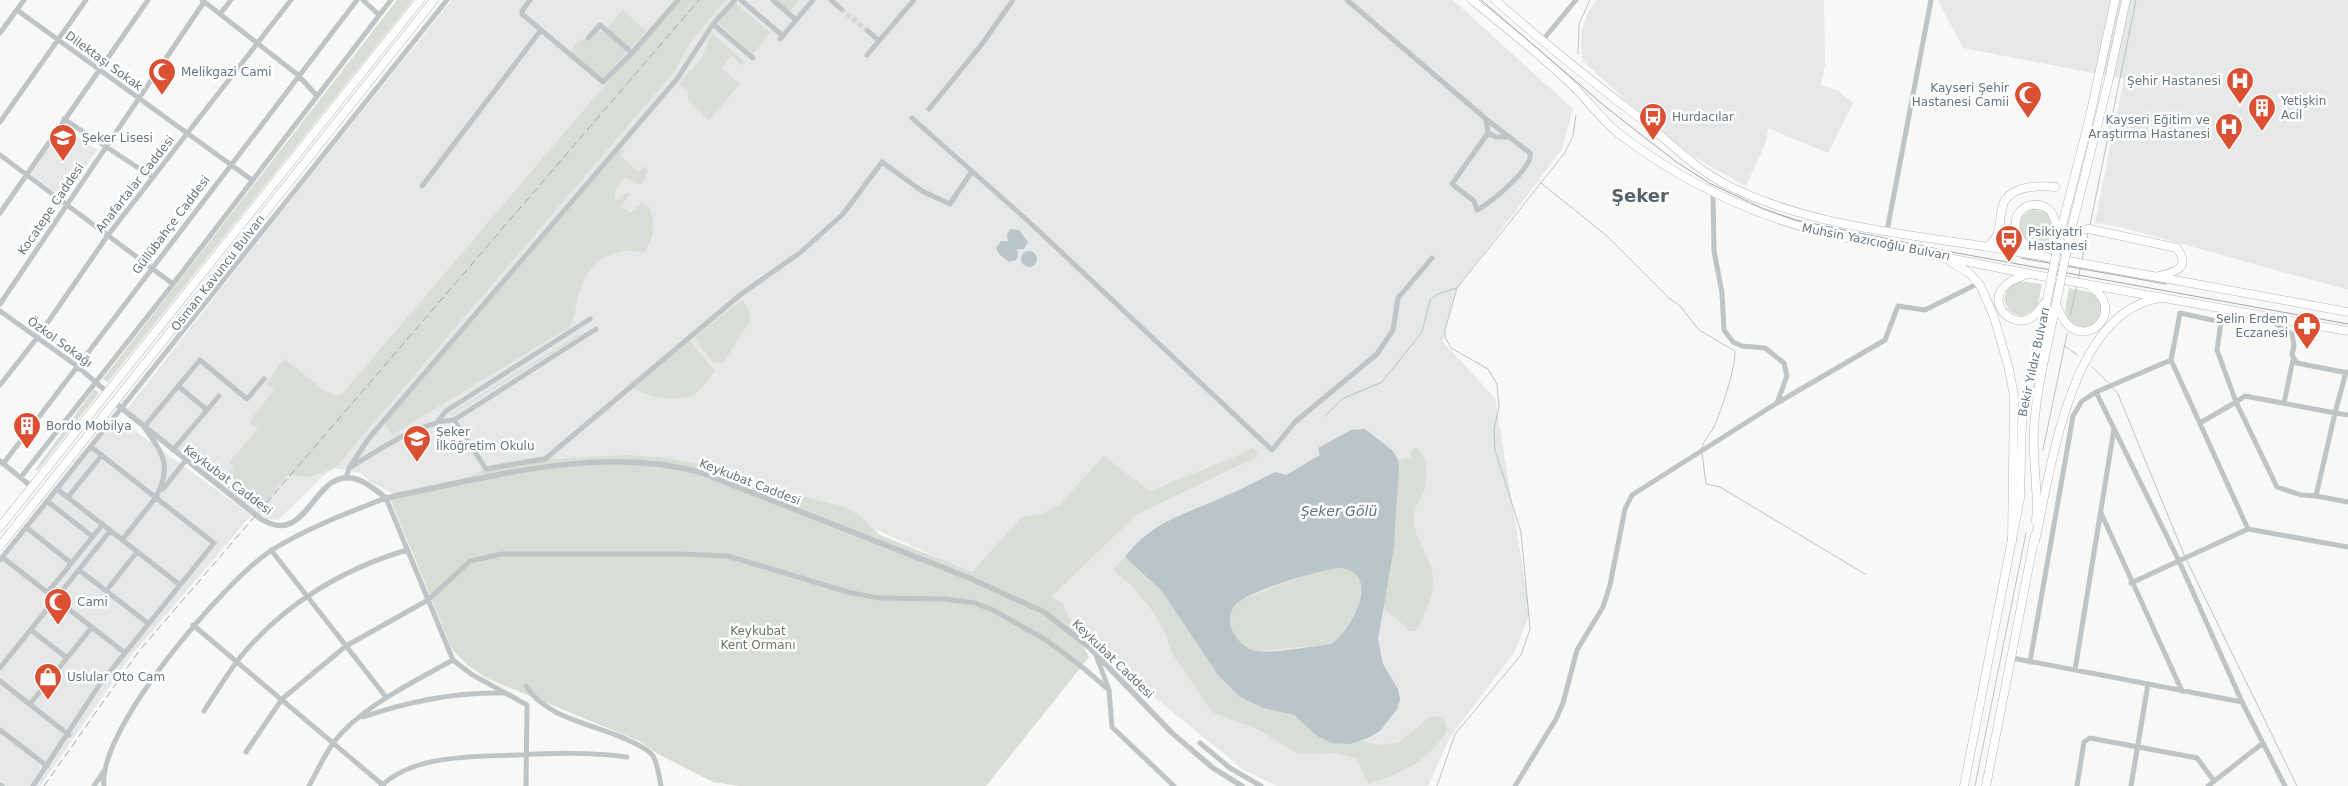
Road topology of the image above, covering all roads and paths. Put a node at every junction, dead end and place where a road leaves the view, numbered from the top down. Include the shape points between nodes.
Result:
1 (24, 0) edge
2 (86, 0) edge
3 (148, 0) edge
4 (231, 0) edge
5 (291, 0) edge
6 (357, 0) edge
7 (363, 0) edge
8 (391, 0) edge
9 (420, 0) edge
10 (434, 0) edge
11 (447, 0) edge
12 (530, 0) edge
13 (678, 0) edge
14 (735, 0) edge
15 (741, 0) edge
16 (773, 0) edge
17 (814, 0) edge
18 (832, 0) edge
19 (914, 0) edge
20 (1013, 0) edge
21 (1347, 0) edge
22 (1472, 0) edge
23 (1495, 0) edge
24 (1576, 0) edge
25 (1932, 0) edge
26 (2116, 0) edge
27 (2126, 0) edge
28 (203, 1) edge
29 (841, 9) tunnel mouth
30 (17, 10) junction
31 (220, 14) junction
32 (379, 15) junction
33 (796, 20) junction
34 (713, 24) junction
35 (541, 30) junction
36 (868, 31) tunnel mouth
37 (0, 33) edge
38 (588, 38) dead end
39 (58, 40) junction
40 (879, 41) junction
41 (256, 42) junction
42 (1542, 42) junction
43 (632, 53) junction
44 (867, 56) dead end
45 (753, 58) dead end
46 (99, 70) junction
47 (298, 75) junction
48 (317, 96) junction
49 (139, 98) junction
50 (929, 109) dead end
51 (912, 118) dead end
52 (1486, 118) junction
53 (64, 119) junction
54 (0, 122) edge
55 (1488, 133) junction
56 (187, 135) junction
57 (1508, 137) junction
58 (106, 147) junction
59 (0, 155) edge
60 (230, 164) junction
61 (972, 171) junction
62 (26, 175) junction
63 (152, 177) junction
64 (252, 180) junction
65 (422, 186) dead end
66 (2054, 187) dead end
67 (1713, 192) junction
68 (65, 204) junction
69 (0, 213) edge
70 (2000, 228) junction
71 (1887, 231) junction
72 (2060, 234) junction
73 (2070, 234) junction
74 (108, 235) junction
75 (1987, 247) junction
76 (2007, 250) junction
77 (1937, 254) junction
78 (2035, 256) junction
79 (1432, 258) dead end
80 (151, 269) junction
81 (2030, 274) junction
82 (2155, 277) junction
83 (1978, 283) junction
84 (173, 284) junction
85 (2087, 284) junction
86 (2172, 298) junction
87 (2047, 300) junction
88 (0, 304) edge
89 (2056, 304) junction
90 (0, 311) edge
91 (2348, 312) edge
92 (2262, 315) junction
93 (590, 319) dead end
94 (596, 329) dead end
95 (2348, 331) edge
96 (37, 338) junction
97 (2171, 360) junction
98 (2294, 360) junction
99 (77, 366) junction
100 (2347, 372) edge
101 (264, 379) dead end
102 (96, 381) junction
103 (0, 385) edge
104 (178, 386) junction
105 (107, 392) junction
106 (2096, 392) junction
107 (219, 396) dead end
108 (2236, 402) junction
109 (2284, 403) junction
110 (1777, 404) junction
111 (118, 406) junction
112 (207, 410) junction
113 (2335, 413) junction
114 (2348, 415) edge
115 (454, 420) junction
116 (438, 421) junction
117 (2200, 423) junction
118 (144, 427) junction
119 (2114, 429) junction
120 (91, 446) junction
121 (173, 450) junction
122 (102, 455) junction
123 (186, 460) junction
124 (2, 462) edge
125 (349, 468) junction
126 (486, 470) junction
127 (21, 477) junction
128 (492, 477) junction
129 (346, 478) junction
130 (32, 487) junction
131 (57, 489) junction
132 (2316, 496) junction
133 (68, 497) junction
134 (156, 498) junction
135 (386, 498) junction
136 (47, 501) junction
137 (2348, 502) edge
138 (2100, 513) junction
139 (103, 524) junction
140 (0, 527) edge
141 (26, 528) junction
142 (2248, 528) junction
143 (110, 531) junction
144 (93, 537) junction
145 (122, 540) junction
146 (2012, 541) junction
147 (2035, 541) junction
148 (0, 546) edge
149 (2348, 547) edge
150 (271, 550) junction
151 (407, 550) junction
152 (138, 552) junction
153 (1, 558) edge
154 (2179, 561) junction
155 (71, 563) junction
156 (79, 570) junction
157 (2131, 583) junction
158 (180, 585) junction
159 (106, 591) junction
160 (48, 592) junction
161 (307, 597) junction
162 (56, 599) junction
163 (428, 600) junction
164 (149, 624) junction
165 (193, 625) junction
166 (92, 627) junction
167 (31, 630) junction
168 (346, 646) junction
169 (125, 653) junction
170 (1096, 654) junction
171 (67, 658) junction
172 (2012, 658) junction
173 (453, 660) junction
174 (237, 661) junction
175 (2030, 662) junction
176 (0, 668) edge
177 (2075, 670) junction
178 (0, 682) edge
179 (2148, 684) junction
180 (526, 686) dead end
181 (1108, 690) junction
182 (2182, 691) junction
183 (507, 693) junction
184 (386, 697) junction
185 (282, 699) junction
186 (2242, 702) junction
187 (30, 704) junction
188 (204, 711) dead end
189 (360, 718) junction
190 (0, 730) edge
191 (69, 735) junction
192 (334, 742) junction
193 (2263, 743) junction
194 (1200, 744) dead end
195 (2138, 746) junction
196 (246, 752) dead end
197 (525, 755) junction
198 (627, 757) dead end
199 (47, 766) junction
200 (104, 770) junction
201 (2214, 781) junction
202 (33, 786) edge
203 (94, 786) edge
204 (104, 786) edge
205 (309, 786) edge
206 (382, 786) edge
207 (526, 786) edge
208 (661, 786) edge
209 (1174, 786) edge
210 (1242, 786) edge
211 (1261, 786) edge
212 (1515, 786) edge
213 (1964, 786) edge
214 (1986, 786) edge
215 (2077, 786) edge
216 (2131, 786) edge
217 (2208, 786) edge
218 (2284, 786) edge

1 - 30 street
2 - 39 street
3 - 46 street
4 - 31 street
5 - 41 street, Anafartalar Caddesi
6 - 47 street, Güllübahçe Caddesi
7 - 32 street
8 - 32 street
9 - 105 main road, Osman Kavuncu Bulvarı
10 - 111 main road, Osman Kavuncu Bulvarı
11 - 111 street
12 - 35 street via 521,13
13 - 43 street
14 - 34 street
15 - 33 street via 782,37
16 - 33 street
17 - 33 street
18 - 29 street
19 - 40 street
20 - 50 street
21 - 52 street
22 - 67 main road, Muhsin Yazıcıoğlu Bulvarı via 1575,88 1619,134
23 - 42 main road, Muhsin Yazıcıoğlu Bulvarı
24 - 42 street
25 - 71 street
26 - 72 main road, Bekir Yıldız Bulvarı
27 - 73 main road, Bekir Yıldız Bulvarı
28 - 31 street
28 - 49 street, Kocatepe Caddesi
30 - 37 street
30 - 39 street, Dilektaşı Sokak
31 - 41 street
32 - 48 street
34 - 45 street
34 - 125 street via 677,79 369,438
35 - 43 street via 602,82
35 - 65 street
36 - 40 street
38 - 43 street via 600,25
39 - 46 street, Dilektaşı Sokak
39 - 54 street
40 - 44 street
41 - 47 street
41 - 56 street, Anafartalar Caddesi
42 - 71 main road, Muhsin Yazıcıoğlu Bulvarı via 1699,169 1730,186 1781,207 1838,223
46 - 49 street, Dilektaşı Sokak
46 - 53 street
47 - 48 street
47 - 60 street, Güllübahçe Caddesi
48 - 64 street
49 - 56 street, Dilektaşı Sokak
49 - 58 street, Kocatepe Caddesi
51 - 61 street
52 - 55 street
52 - 57 street
53 - 58 street
53 - 62 street
55 - 57 street
55 - 57 street via 1452,184 1474,201 1477,210 1494,199 1530,160 1529,151
56 - 60 street, Dilektaşı Sokak
56 - 63 street, Anafartalar Caddesi
58 - 63 street
58 - 68 street, Kocatepe Caddesi
59 - 62 street
60 - 64 street, Dilektaşı Sokak
60 - 80 street, Güllübahçe Caddesi
61 - 79 street via 1272,450 1295,422 1377,354 1393,330 1397,300
61 - 126 street via 950,204 922,191 882,162 843,214 801,252 740,295 545,459
62 - 68 street
62 - 69 street
63 - 74 street, Anafartalar Caddesi
64 - 84 street
66 - 70 main road via 2032,187 2012,194 2003,207
67 - 77 main road, Muhsin Yazıcıoğlu Bulvarı via 1802,228
67 - 110 street via 1714,251 1722,293 1724,330 1733,342 1765,348 1784,363 1787,376
68 - 74 street
68 - 88 street, Kocatepe Caddesi
70 - 75 main road via 1997,239
70 - 76 main road
71 - 75 main road, Muhsin Yazıcıoğlu Bulvarı
72 - 78 main road via 2052,213 2047,209 2034,205 2022,209 2016,219 2016,233
72 - 87 main road, Bekir Yıldız Bulvarı, bridge
73 - 82 main road via 2089,229 2177,248 2182,257 2181,267 2176,272
73 - 89 main road, Bekir Yıldız Bulvarı, bridge
74 - 80 street
74 - 96 street, Anafartalar Caddesi
75 - 76 main road, Muhsin Yazıcıoğlu Bulvarı
76 - 78 main road, Muhsin Yazıcıoğlu Bulvarı
77 - 81 main road, Muhsin Yazıcıoğlu Bulvarı
77 - 83 main road via 1970,273
78 - 82 main road, Muhsin Yazıcıoğlu Bulvarı, bridge
80 - 84 street
80 - 99 street, Güllübahçe Caddesi
81 - 85 main road, Muhsin Yazıcıoğlu Bulvarı, bridge
81 - 87 main road via 2014,278 2002,288 1998,300 2002,312 2013,319 2028,320
82 - 91 main road, Muhsin Yazıcıoğlu Bulvarı
83 - 110 street via 1925,310 1898,306 1885,340
83 - 146 main road via 2000,336 2014,396
84 - 102 street
85 - 86 main road, Muhsin Yazıcıoğlu Bulvarı
85 - 89 main road via 2101,295 2106,307 2102,321 2094,328 2083,331 2071,328
86 - 92 main road, Muhsin Yazıcıoğlu Bulvarı
86 - 147 main road via 2158,298 2133,306 2096,342 2081,367 2073,383 2061,427
87 - 146 main road, Bekir Yıldız Bulvarı via 2022,420 2020,498
89 - 147 main road, Bekir Yıldız Bulvarı via 2034,426 2038,499
90 - 96 street, Özkol Sokağı
92 - 95 main road, Muhsin Yazıcıoğlu Bulvarı
92 - 98 street via 2292,334
93 - 116 street via 446,411
94 - 115 street
96 - 99 street, Özkol Sokağı
96 - 103 street, Anafartalar Caddesi
97 - 106 street
97 - 108 street via 2180,313 2221,322 2217,350
97 - 117 street
98 - 100 street via 2299,364
98 - 109 street
99 - 102 street, Özkol Sokağı
99 - 124 street, Güllübahçe Caddesi
100 - 113 street
101 - 104 street via 247,399 200,360
102 - 105 street, Özkol Sokağı
102 - 127 street
104 - 112 street
104 - 118 street
105 - 111 main road
105 - 130 main road, Osman Kavuncu Bulvarı
106 - 119 street
106 - 175 street via 2082,401 2073,416
107 - 112 street
108 - 109 street via 2245,396
108 - 117 street
108 - 132 street via 2277,487
109 - 113 street
110 - 212 street via 1637,490 1630,498 1604,607 1577,650 1556,719
111 - 118 street, Keykubat Caddesi
111 - 120 street
111 - 148 main road, Osman Kavuncu Bulvarı
112 - 121 street
113 - 114 street
113 - 132 street
115 - 116 street
115 - 126 street
116 - 125 street
117 - 142 street
118 - 121 street, Keykubat Caddesi
118 - 134 street via 165,466 165,479
119 - 138 street
119 - 154 street
120 - 122 street
120 - 131 street
121 - 123 street, Keykubat Caddesi
122 - 133 street
122 - 134 street
123 - 129 street, Keykubat Caddesi via 261,519 279,526 293,523 330,483
123 - 134 street
124 - 127 street
125 - 129 street
126 - 128 street
127 - 130 street
128 - 135 street, Keykubat Caddesi
128 - 170 street, Keykubat Caddesi via 608,461 660,463 702,473 1013,597 1053,618
129 - 135 street via 362,481
130 - 140 main road, Osman Kavuncu Bulvarı
131 - 133 street
131 - 136 street
132 - 137 street
133 - 139 street
134 - 145 street
134 - 158 street via 214,543
135 - 150 street
135 - 151 street
136 - 141 street
136 - 144 street
138 - 157 street
138 - 177 street
139 - 143 street
139 - 144 street
141 - 153 street
141 - 155 street
142 - 149 street
142 - 154 street
143 - 145 street
143 - 156 street
144 - 155 street
145 - 152 street
146 - 213 main road, Bekir Yıldız Bulvarı
147 - 172 main road, Bekir Yıldız Bulvarı
150 - 161 street
150 - 165 street via 232,583
151 - 161 street via 355,569
151 - 163 street
152 - 158 street
152 - 159 street
153 - 160 street
154 - 157 street
154 - 186 street
155 - 160 street
156 - 159 street
156 - 162 street
157 - 182 street
158 - 164 street
159 - 164 street
160 - 162 street
161 - 168 street
161 - 174 street via 275,622
162 - 166 street
162 - 167 street
163 - 168 street
163 - 173 street
163 - 181 street via 467,563 489,555 728,556 851,593 895,599 953,600 986,607 1046,640
164 - 169 street
165 - 174 street
165 - 200 street via 129,715
166 - 169 street
166 - 171 street
167 - 171 street
167 - 176 street
168 - 184 street
168 - 185 street
169 - 191 street via 100,684
170 - 181 street
170 - 210 street, Keykubat Caddesi via 1172,734 1213,768
171 - 187 street
172 - 175 street
172 - 214 main road, Bekir Yıldız Bulvarı
173 - 183 street via 476,677
173 - 184 street
174 - 185 street
174 - 188 street
175 - 177 street
177 - 179 street
178 - 187 street
179 - 182 street
179 - 195 street
180 - 208 street via 535,699 550,709 618,735 648,751 654,759
181 - 209 street via 1112,727
182 - 186 street
183 - 189 street via 440,697
183 - 197 street via 527,707
184 - 189 street
185 - 192 street
185 - 196 street
186 - 193 street
187 - 191 street
189 - 192 street
190 - 199 street
191 - 199 street
192 - 205 street
192 - 206 street
193 - 201 street
193 - 218 street
194 - 211 street via 1230,768
195 - 201 street via 2197,758
195 - 215 street via 2090,738 2084,742
195 - 216 street
197 - 198 street via 587,753
197 - 206 street via 454,757 413,767
197 - 207 street
199 - 202 street
200 - 203 street
200 - 204 street
201 - 217 street

